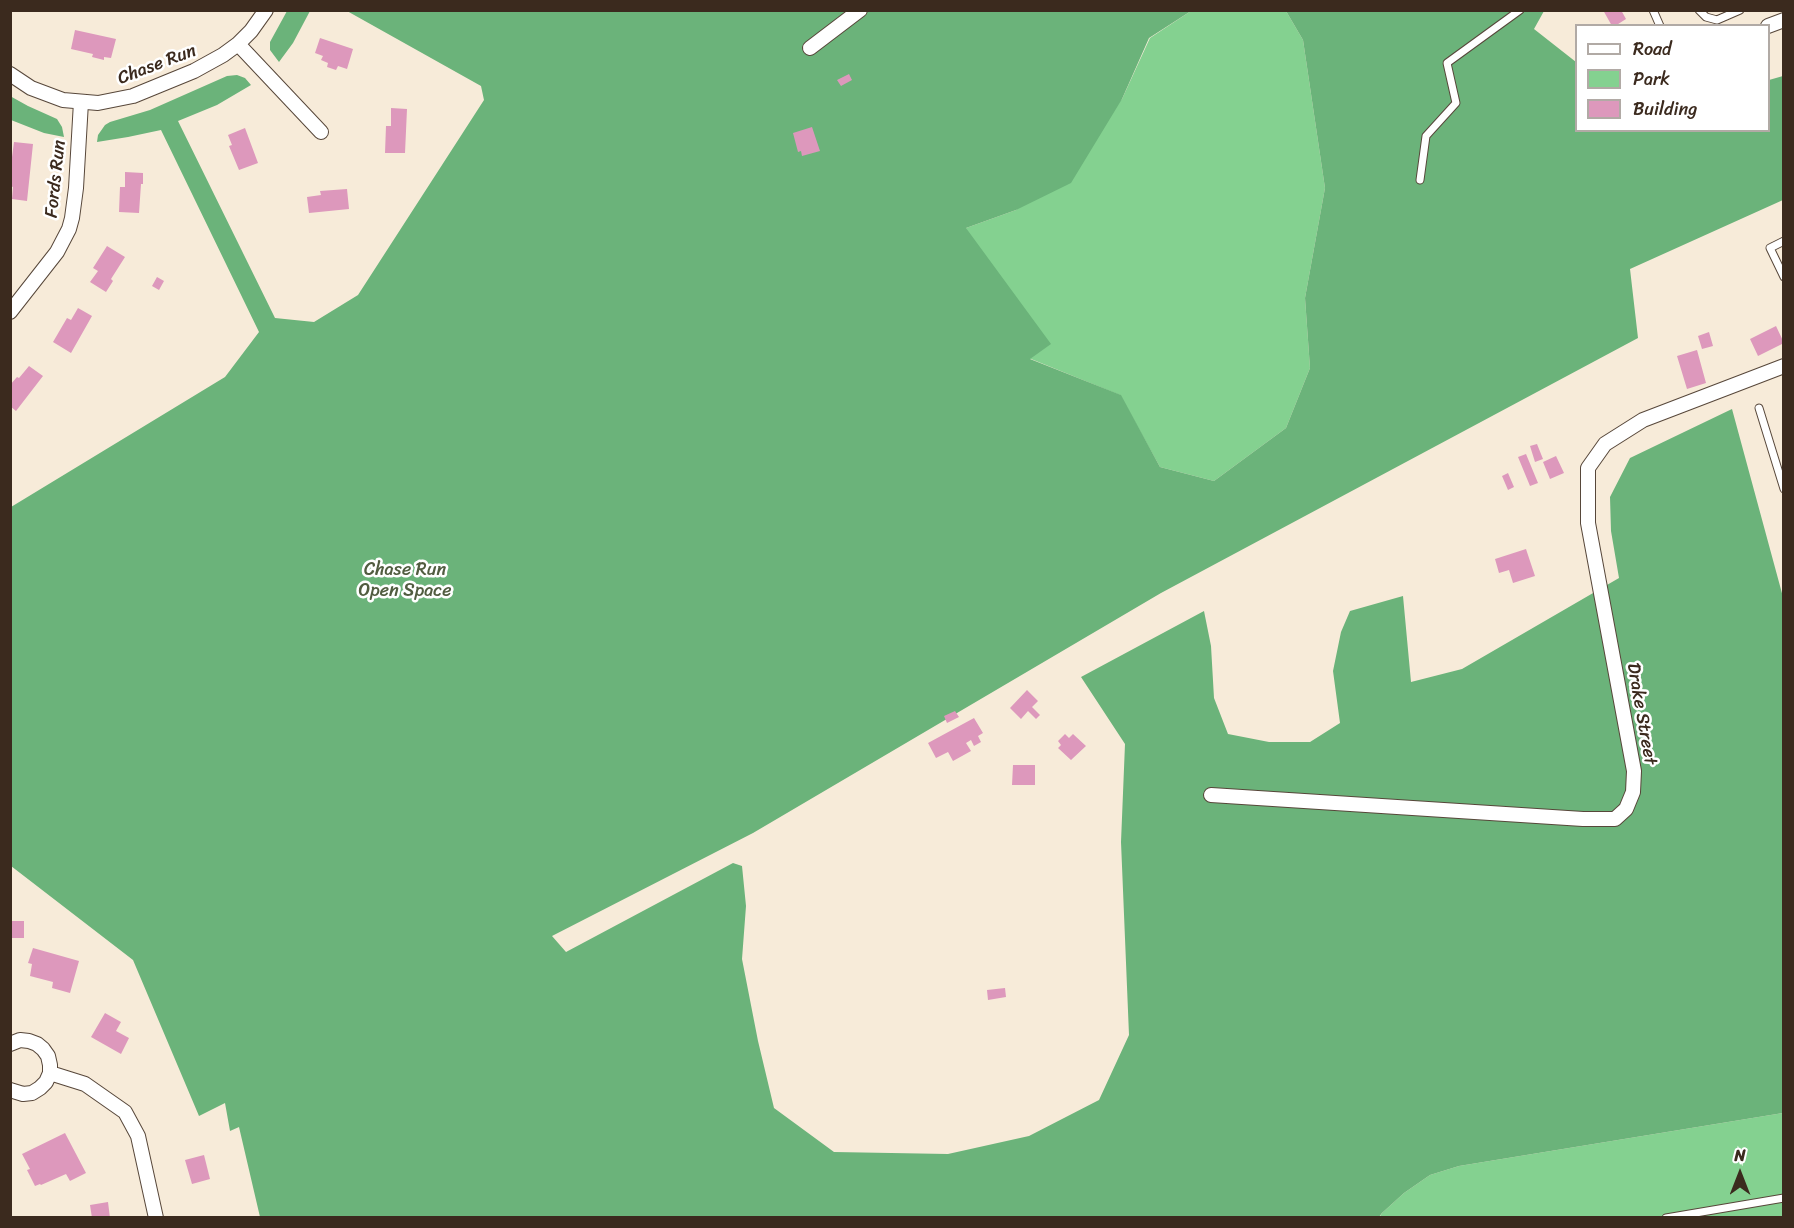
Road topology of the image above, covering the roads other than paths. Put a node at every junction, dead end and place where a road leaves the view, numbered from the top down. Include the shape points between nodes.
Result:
1 (266, 10) edge
2 (860, 10) edge
3 (1520, 10) edge
4 (1699, 10) edge
5 (1740, 10) edge
6 (238, 44) junction
7 (810, 48) dead end
8 (10, 74) edge
9 (81, 102) junction
10 (321, 132) dead end
11 (1420, 180) dead end
12 (1784, 241) edge
13 (1784, 277) edge
14 (10, 312) edge
15 (1784, 366) edge
16 (1760, 408) dead end
17 (1780, 465) edge
18 (1784, 489) edge
19 (1211, 795) dead end
20 (10, 1044) edge
21 (50, 1073) junction
22 (10, 1090) edge
23 (1784, 1198) edge
24 (156, 1218) edge
25 (1666, 1218) edge

1 - 6 street, Chase Run
2 - 7 street
3 - 11 lane via 1447,63 1456,103 1426,136
4 - 5 lane via 1706,18 1717,20
6 - 9 street, Chase Run via 209,64 153,89 113,101
6 - 10 street
8 - 9 street, Chase Run via 46,95
9 - 14 street, Fords Run via 76,188 69,229 57,252
12 - 13 lane via 1770,248
15 - 19 street, Drake Street via 1643,420 1605,444 1588,468 1588,523 1634,771 1633,792 1626,809 1615,819
16 - 17 lane
17 - 18 lane
20 - 21 street via 29,1041 44,1049
21 - 22 street via 46,1082 32,1093
21 - 24 street via 85,1084 125,1112 138,1136
23 - 25 lane

